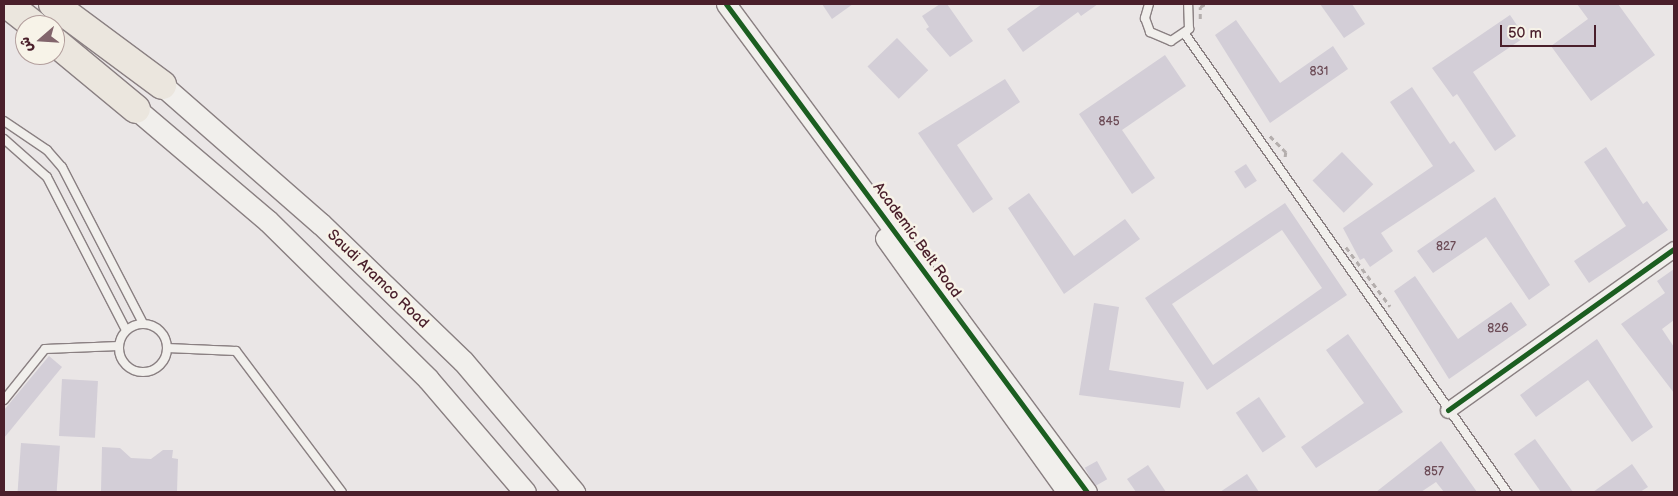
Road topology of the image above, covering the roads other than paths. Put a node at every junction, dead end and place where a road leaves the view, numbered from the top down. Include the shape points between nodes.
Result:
1 (7, 4) edge
2 (53, 4) edge
3 (68, 4) edge
4 (716, 4) edge
5 (726, 4) edge
6 (1149, 4) edge
7 (1191, 5) edge
8 (4, 9) edge
9 (21, 15) edge
10 (15, 16) edge
11 (1185, 34) junction
12 (65, 50) edge
13 (162, 85) junction
14 (136, 109) joint
15 (4, 121) edge
16 (4, 139) edge
17 (1674, 249) edge
18 (143, 324) junction
19 (126, 330) junction
20 (119, 346) junction
21 (168, 348) junction
22 (4, 400) edge
23 (1448, 410) junction
24 (342, 492) edge
25 (525, 492) edge
26 (574, 492) edge
27 (1067, 492) edge
28 (1087, 492) edge
29 (1508, 492) edge

1 - 9 highway
2 - 13 highway
3 - 13 highway
4 - 27 street, Academic Belt Road
5 - 28 street, Academic Belt Road
6 - 11 lane via 1146,26 1156,37 1171,41
7 - 11 lane via 1192,22
8 - 10 highway
11 - 23 lane
12 - 14 highway
13 - 26 main road, Saudi Aramco Road via 321,224 463,361
14 - 25 main road via 282,235 428,379
15 - 18 lane via 47,150 62,167
16 - 19 lane via 47,177
17 - 23 street
18 - 19 lane
18 - 21 lane via 161,331
19 - 20 lane
20 - 21 lane via 125,364 140,372 156,368
20 - 22 lane via 45,349
21 - 24 lane via 236,351
23 - 29 lane

